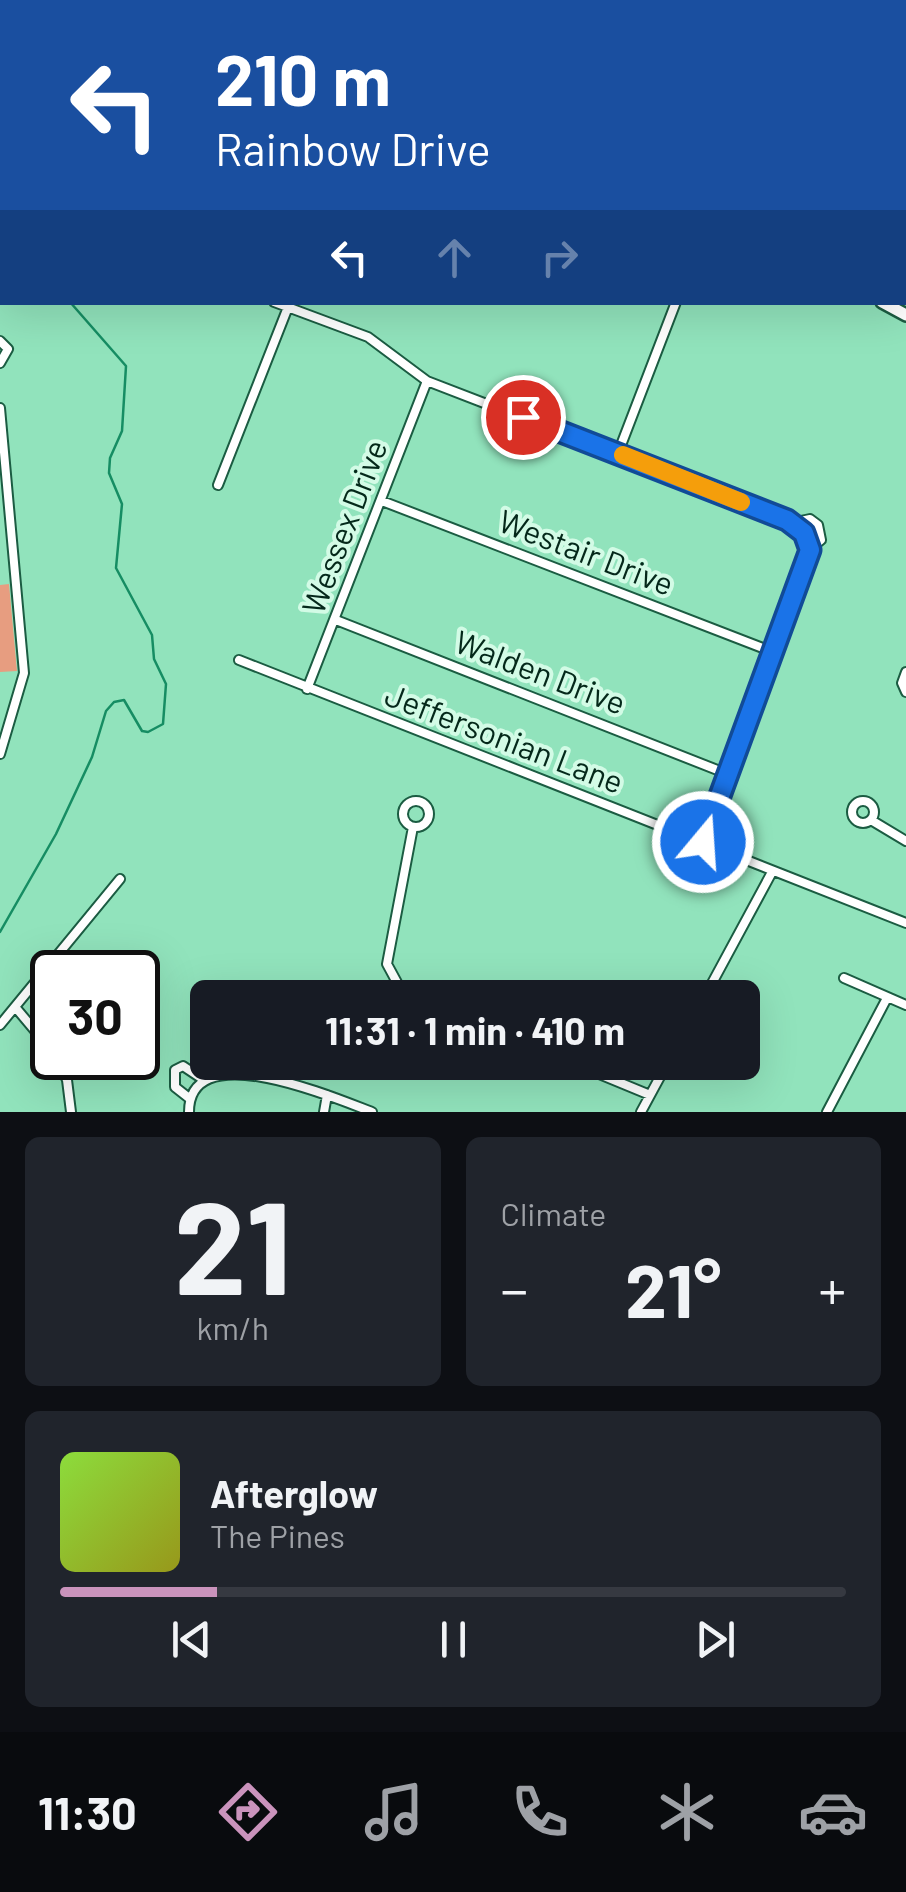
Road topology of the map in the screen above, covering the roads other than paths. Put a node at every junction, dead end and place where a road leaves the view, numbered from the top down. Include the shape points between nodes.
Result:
1 (289, 305) edge
2 (675, 305) edge
3 (0, 341) edge
4 (0, 363) edge
5 (427, 381) junction
6 (0, 408) edge
7 (618, 453) junction
8 (218, 485) dead end
9 (382, 501) junction
10 (4, 509) edge
11 (791, 523) junction
12 (810, 550) junction
13 (336, 620) junction
14 (773, 652) junction
15 (239, 660) dead end
16 (906, 672) edge
17 (307, 690) junction
18 (906, 692) edge
19 (0, 754) edge
20 (725, 773) junction
21 (871, 820) dead end
22 (413, 826) dead end
23 (906, 841) edge
24 (703, 842) junction
25 (772, 872) junction
26 (120, 878) dead end
27 (906, 924) edge
28 (844, 978) dead end
29 (396, 980) edge
30 (714, 980) edge
31 (887, 998) junction
32 (906, 1005) edge
33 (16, 1008) junction
34 (30, 1025) edge
35 (0, 1026) edge
36 (190, 1070) edge
37 (67, 1080) edge
38 (204, 1080) edge
39 (277, 1080) edge
40 (614, 1080) edge
41 (658, 1080) edge
42 (326, 1095) junction
43 (650, 1095) junction
44 (189, 1098) junction
45 (70, 1112) edge
46 (189, 1112) edge
47 (324, 1112) edge
48 (372, 1112) edge
49 (641, 1112) edge
50 (827, 1112) edge

1 - 5 street via 368,337
1 - 8 street
2 - 7 street
3 - 4 street via 8,349
5 - 7 street
5 - 9 street, Wessex Drive
6 - 10 street
7 - 11 street
9 - 13 street, Wessex Drive
9 - 14 street, Westair Drive
10 - 19 street via 23,686
11 - 12 street
11 - 12 street via 810,519 818,525 821,540
12 - 14 street
13 - 17 street, Wessex Drive
13 - 20 street, Walden Drive
14 - 20 street
15 - 17 street, Jeffersonian Lane
16 - 18 street
17 - 24 street, Jeffersonian Lane
20 - 24 street
21 - 23 street
22 - 29 street via 388,964
24 - 25 street, Jeffersonian Lane
25 - 27 street, Jeffersonian Lane
25 - 30 street
26 - 33 street
28 - 31 street
31 - 32 street
31 - 50 street
33 - 34 street
33 - 35 street
36 - 44 street via 175,1070 175,1087
37 - 45 street
38 - 44 street
39 - 42 street
40 - 43 street
41 - 43 street
42 - 47 street
42 - 48 street
43 - 49 street
44 - 46 street

